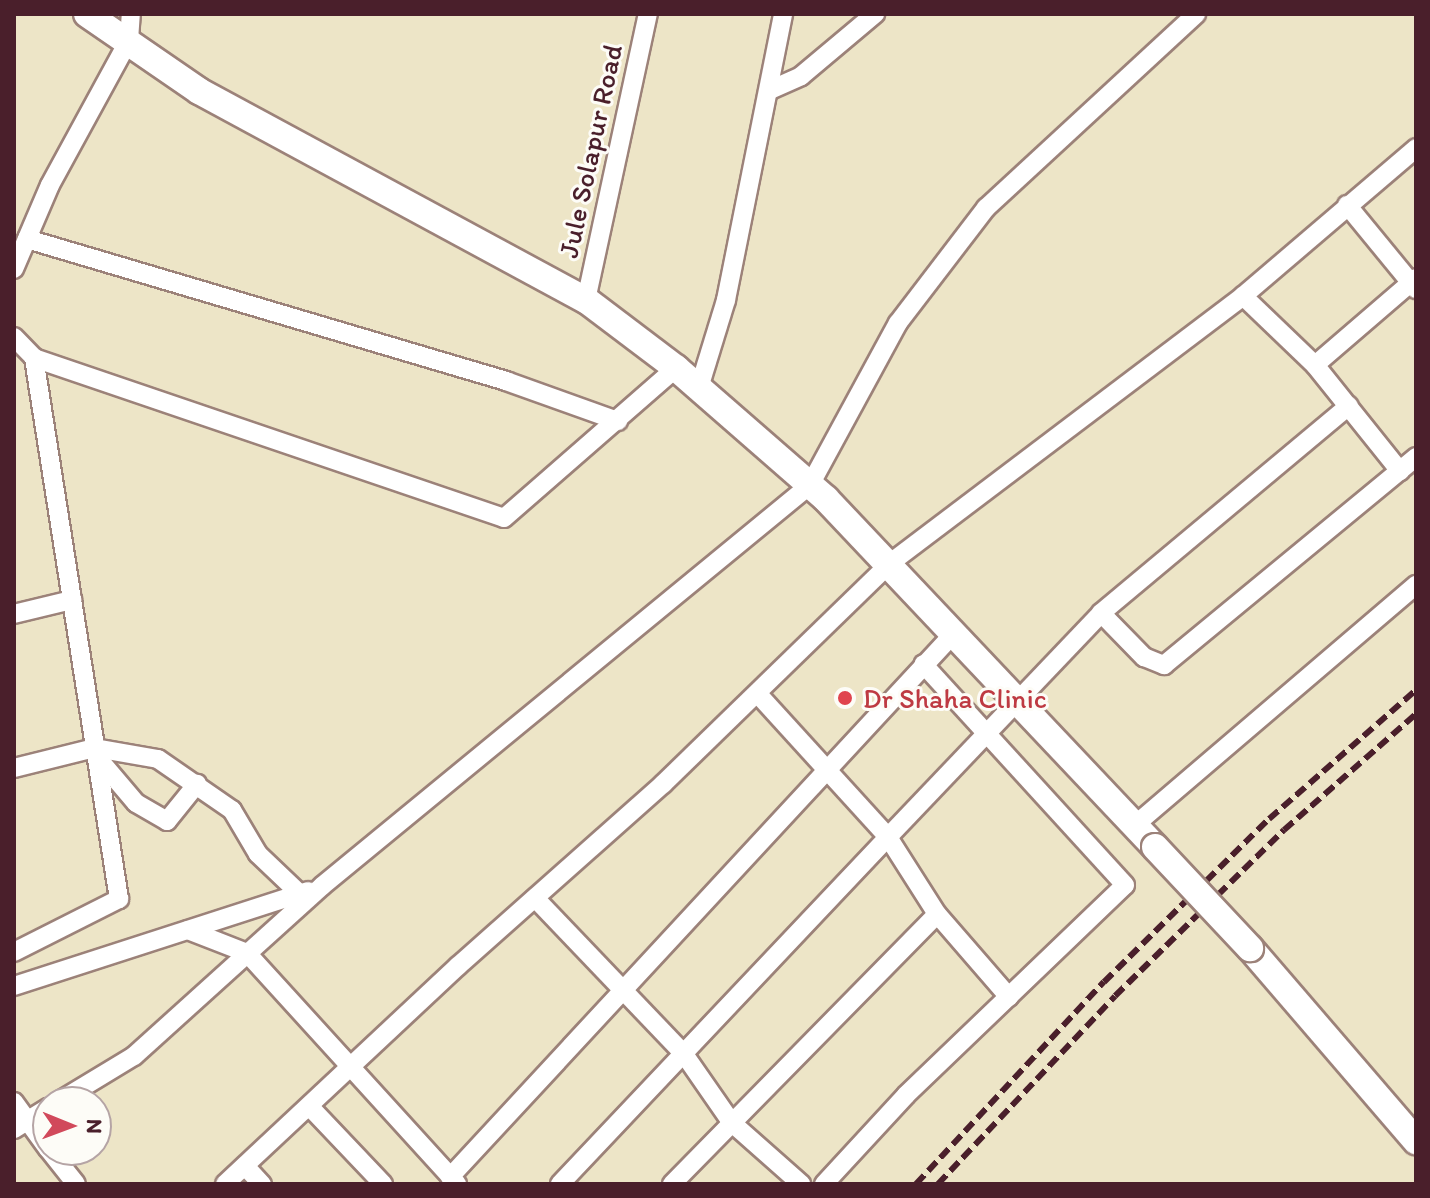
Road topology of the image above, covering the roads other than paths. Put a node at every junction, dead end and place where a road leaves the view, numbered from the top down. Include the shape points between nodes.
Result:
1 (87, 14) edge
2 (131, 14) edge
3 (648, 14) edge
4 (783, 14) edge
5 (875, 14) edge
6 (1196, 14) edge
7 (129, 40) junction
8 (770, 90) junction
9 (1416, 148) edge
10 (1347, 205) junction
11 (27, 239) junction
12 (14, 269) edge
13 (1414, 283) edge
14 (1243, 296) junction
15 (586, 300) junction
16 (14, 337) edge
17 (34, 358) junction
18 (1315, 365) junction
19 (676, 368) junction
20 (699, 388) junction
21 (1349, 406) junction
22 (618, 421) junction
23 (1416, 457) edge
24 (1400, 471) junction
25 (810, 485) junction
26 (889, 564) junction
27 (1416, 585) edge
28 (72, 600) junction
29 (1101, 613) junction
30 (14, 614) edge
31 (955, 632) junction
32 (923, 664) junction
33 (758, 694) junction
34 (1018, 704) junction
35 (989, 736) junction
36 (96, 753) junction
37 (14, 768) edge
38 (830, 769) junction
39 (197, 784) junction
40 (1135, 825) junction
41 (888, 837) junction
42 (322, 886) junction
43 (300, 894) junction
44 (535, 898) junction
45 (937, 914) junction
46 (188, 930) junction
47 (14, 952) edge
48 (247, 953) junction
49 (14, 986) edge
50 (622, 992) junction
51 (1009, 997) junction
52 (684, 1054) junction
53 (352, 1067) junction
54 (84, 1086) edge
55 (14, 1102) edge
56 (310, 1107) junction
57 (731, 1122) junction
58 (19, 1126) edge
59 (1416, 1141) edge
60 (61, 1166) edge
61 (245, 1166) junction
62 (454, 1180) edge
63 (76, 1184) edge
64 (225, 1184) edge
65 (262, 1184) edge
66 (383, 1184) edge
67 (560, 1184) edge
68 (672, 1184) edge
69 (801, 1184) edge
70 (824, 1184) edge

1 - 7 street
2 - 7 street
3 - 15 street, Jule Solapur Road
4 - 8 street
5 - 8 street via 801,76
6 - 25 street via 986,208 898,323
7 - 11 street
7 - 15 street via 199,91
8 - 20 street via 726,300
9 - 10 street
10 - 13 street
10 - 14 street
11 - 12 street
11 - 22 street via 506,381
13 - 18 street
14 - 18 street
14 - 26 street
15 - 19 street
16 - 17 street
17 - 22 street via 504,518
17 - 28 street
18 - 21 street
19 - 20 street
19 - 22 street
20 - 25 street
21 - 24 street
21 - 29 street
23 - 24 street
24 - 29 street via 1164,665 1144,657
25 - 26 street
25 - 42 street
26 - 31 street
26 - 33 street
27 - 40 street
28 - 30 street
28 - 36 street
29 - 34 street
31 - 32 street
31 - 34 street
32 - 35 street
32 - 38 street
33 - 38 street
33 - 44 street
34 - 35 street
34 - 40 street
35 - 41 street
35 - 51 street via 1125,885
36 - 37 street
36 - 39 street via 158,759
36 - 39 street via 136,803 167,821
36 - 47 street via 119,899
38 - 41 street
38 - 50 street
39 - 43 street via 232,810 258,854
40 - 59 street, bridge via 1250,948
41 - 45 street
41 - 52 street
42 - 43 street
42 - 48 street
43 - 46 street
44 - 50 street
44 - 53 street
45 - 51 street
45 - 57 street
46 - 48 street
46 - 49 street
48 - 53 street
48 - 54 street via 134,1056
50 - 52 street
50 - 62 street
51 - 70 street via 906,1095
52 - 57 street
52 - 67 street
53 - 56 street
53 - 62 street
55 - 58 street
56 - 61 street
56 - 66 street
57 - 68 street
57 - 69 street
60 - 63 street
61 - 64 street
61 - 65 street

